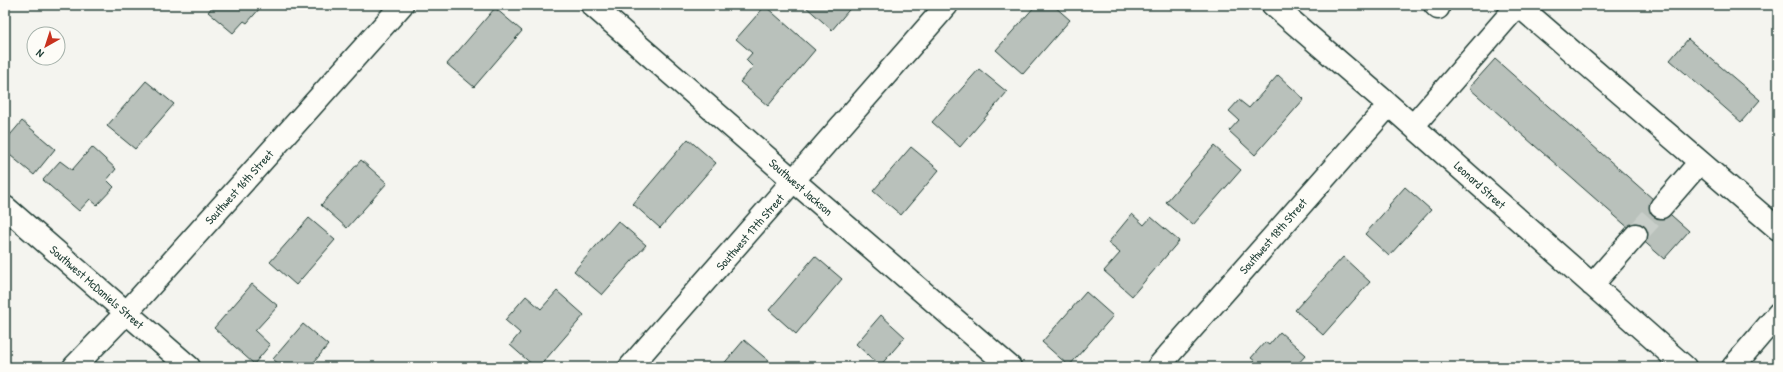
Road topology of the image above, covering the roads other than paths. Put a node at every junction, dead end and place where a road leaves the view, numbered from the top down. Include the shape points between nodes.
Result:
1 (402, 5) edge
2 (592, 5) edge
3 (947, 5) edge
4 (1273, 5) edge
5 (1389, 105) junction
6 (1413, 126) junction
7 (1700, 162) junction
8 (794, 182) junction
9 (5, 207) edge
10 (1661, 207) tunnel mouth
11 (1778, 229) edge
12 (1636, 235) tunnel mouth
13 (1592, 285) junction
14 (126, 312) junction
15 (1778, 314) edge
16 (74, 367) edge
17 (189, 367) edge
18 (630, 367) edge
19 (1010, 367) edge
20 (1158, 367) edge
21 (1685, 367) edge
22 (1733, 367) edge

1 - 14 street, Southwest 16th Street
2 - 8 street, Southwest Jackson
3 - 8 street, Southwest 17th Street
4 - 5 street, Leonard Street
5 - 6 street, Leonard Street
5 - 20 street, Southwest 18th Street
6 - 7 street via 1518,5
6 - 13 street, Leonard Street
7 - 10 street
7 - 11 street
8 - 18 street, Southwest 17th Street
8 - 19 street, Southwest Jackson
9 - 14 street, Southwest McDaniels Street
12 - 13 street
13 - 21 street, Leonard Street
14 - 16 street, Southwest 16th Street
14 - 17 street, Southwest McDaniels Street
15 - 22 street

